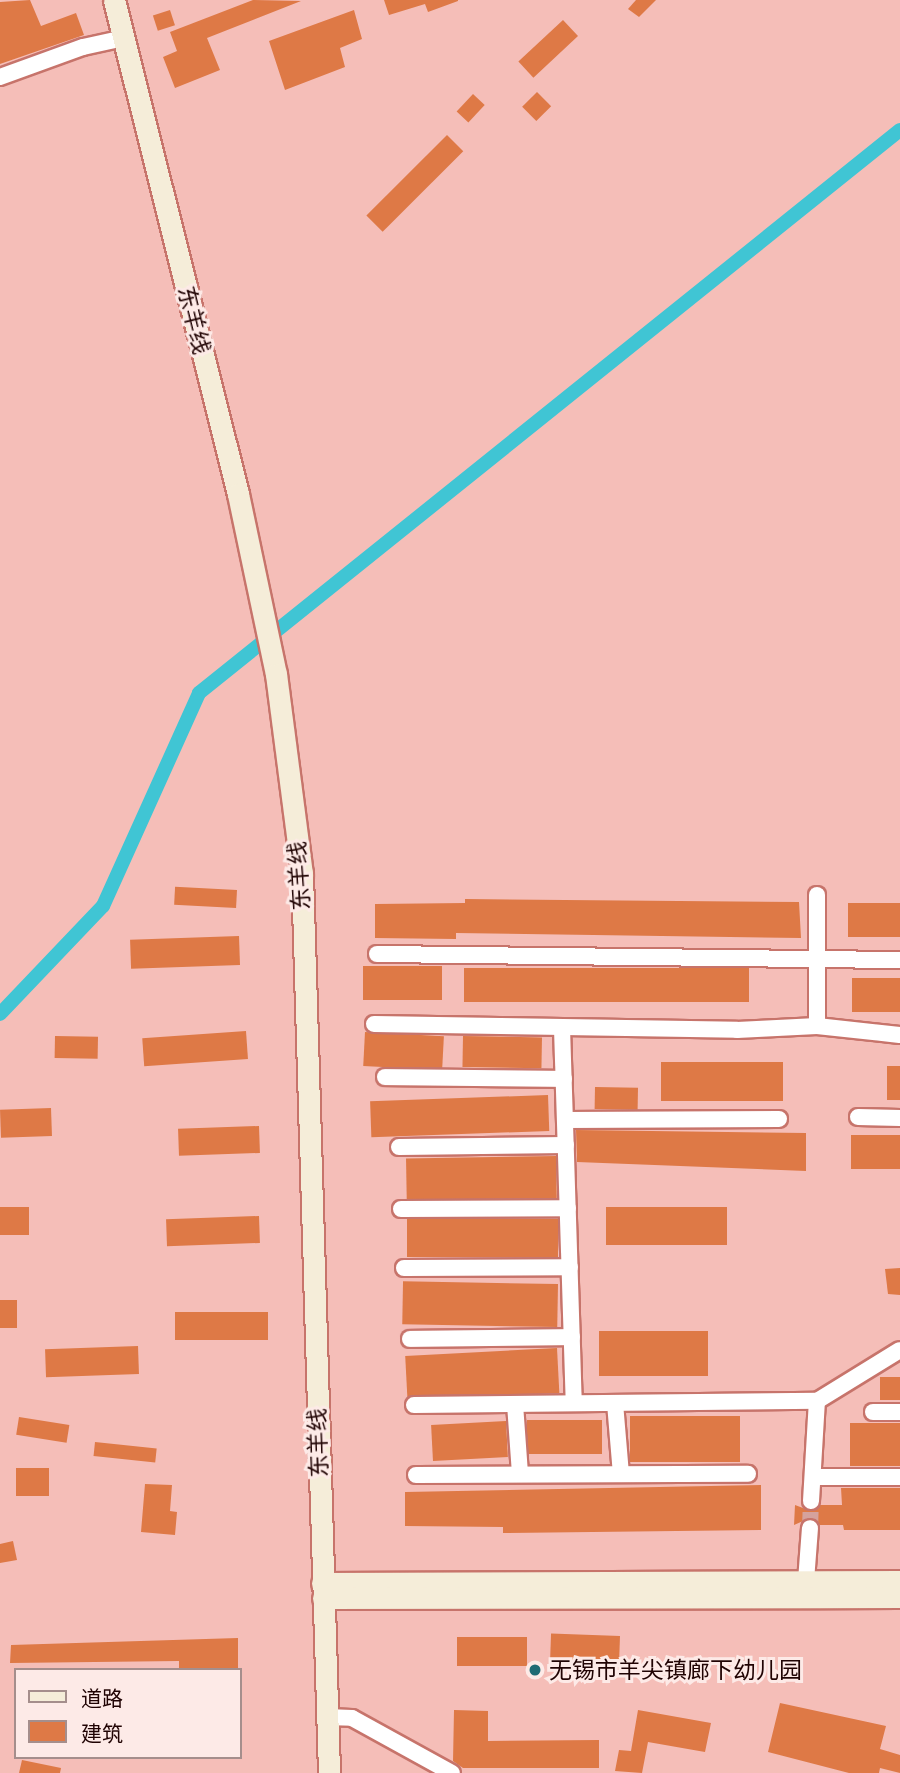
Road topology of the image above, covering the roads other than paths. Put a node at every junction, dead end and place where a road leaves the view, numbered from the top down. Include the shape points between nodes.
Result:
1 (114, 0) edge
2 (124, 38) junction
3 (0, 77) edge
4 (817, 895) dead end
5 (377, 954) dead end
6 (817, 959) junction
7 (900, 960) edge
8 (374, 1024) dead end
9 (817, 1026) junction
10 (562, 1028) junction
11 (900, 1035) edge
12 (385, 1077) dead end
13 (564, 1079) junction
14 (858, 1117) dead end
15 (900, 1118) edge
16 (779, 1119) dead end
17 (565, 1120) junction
18 (566, 1145) junction
19 (398, 1147) dead end
20 (568, 1208) junction
21 (401, 1209) dead end
22 (570, 1267) junction
23 (404, 1269) dead end
24 (572, 1337) junction
25 (410, 1339) dead end
26 (900, 1350) edge
27 (817, 1401) junction
28 (574, 1403) junction
29 (615, 1403) junction
30 (515, 1404) junction
31 (414, 1405) dead end
32 (873, 1412) dead end
33 (900, 1412) edge
34 (520, 1474) junction
35 (621, 1474) junction
36 (748, 1474) dead end
37 (416, 1475) dead end
38 (813, 1477) junction
39 (900, 1477) edge
40 (811, 1501) tunnel mouth
41 (810, 1528) tunnel mouth
42 (807, 1581) junction
43 (900, 1581) edge
44 (323, 1590) junction
45 (900, 1597) edge
46 (327, 1717) junction
47 (329, 1773) edge
48 (453, 1773) edge

1 - 2 main road, 东羊线
2 - 3 street via 83,47
2 - 44 main road, 东羊线 via 275,670 302,873
4 - 6 street
5 - 6 street
6 - 7 street
6 - 9 street
8 - 10 street
9 - 10 street
9 - 11 street
10 - 13 street
12 - 13 street
13 - 17 street
14 - 15 street
16 - 17 street
17 - 18 street
18 - 19 street
18 - 20 street
20 - 21 street
20 - 22 street
22 - 23 street
22 - 24 street
24 - 25 street
24 - 28 street
26 - 27 street
27 - 29 street
27 - 38 street
28 - 29 street
28 - 30 street
29 - 35 street
30 - 31 street
30 - 34 street
32 - 33 street
34 - 35 street
34 - 37 street
35 - 36 street
38 - 39 street
38 - 40 street
41 - 42 street
42 - 43 main road
42 - 44 main road
44 - 45 main road
44 - 46 main road, 东羊线
46 - 47 main road, 东羊线
46 - 48 street via 352,1718

